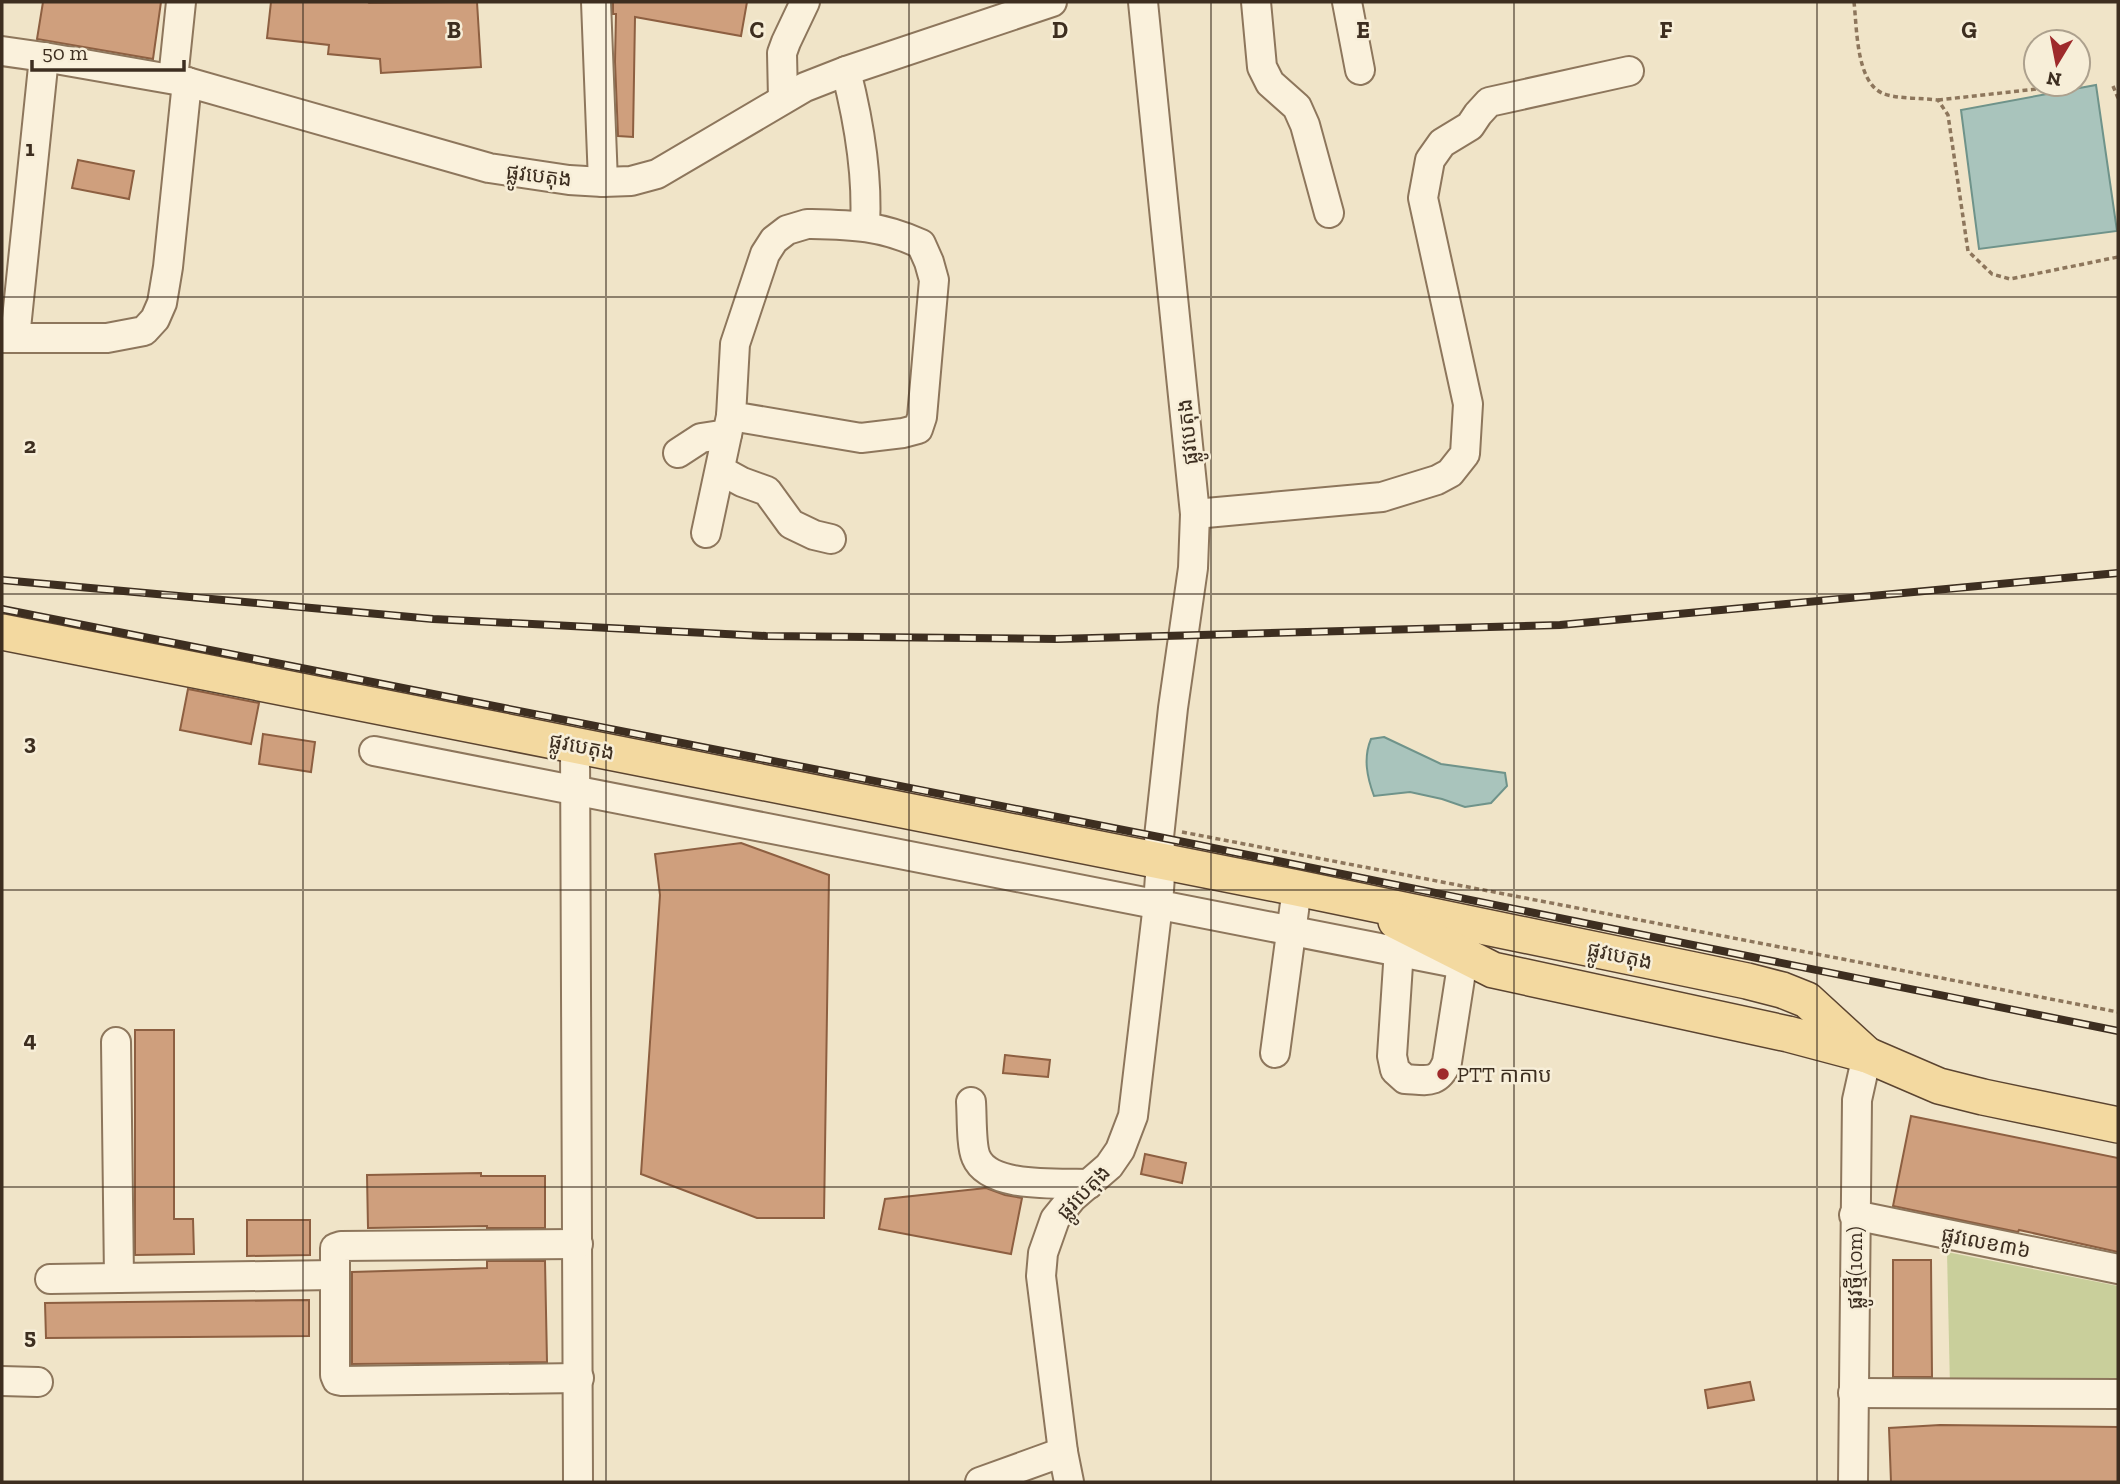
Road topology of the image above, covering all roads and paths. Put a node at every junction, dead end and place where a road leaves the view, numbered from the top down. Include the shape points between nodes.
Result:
1 (181, 2) edge
2 (596, 2) edge
3 (805, 2) edge
4 (1052, 2) edge
5 (1143, 2) edge
6 (1256, 2) edge
7 (1347, 2) edge
8 (1854, 2) edge
9 (2, 51) edge
10 (44, 57) junction
11 (1360, 70) dead end
12 (846, 71) junction
13 (1629, 71) dead end
14 (180, 80) junction
15 (2113, 86) dead end
16 (2022, 91) edge
17 (2118, 98) edge
18 (783, 99) junction
19 (1938, 100) junction
20 (603, 182) junction
21 (1329, 213) dead end
22 (865, 225) junction
23 (2118, 257) edge
24 (8, 338) edge
25 (729, 425) junction
26 (678, 453) dead end
27 (720, 470) junction
28 (1195, 514) junction
29 (706, 533) dead end
30 (831, 539) dead end
31 (2, 632) edge
32 (575, 745) junction
33 (374, 751) dead end
34 (576, 790) junction
35 (1161, 845) junction
36 (1297, 888) junction
37 (1158, 904) junction
38 (1401, 929) junction
39 (1292, 930) junction
40 (1472, 954) junction
41 (2118, 1012) edge
42 (116, 1042) dead end
43 (1275, 1053) dead end
44 (1867, 1055) junction
45 (971, 1102) dead end
46 (2118, 1125) edge
47 (1089, 1184) junction
48 (1854, 1215) junction
49 (578, 1244) junction
50 (2118, 1269) edge
51 (334, 1275) junction
52 (119, 1278) junction
53 (50, 1279) dead end
54 (579, 1378) junction
55 (2, 1381) edge
56 (38, 1382) dead end
57 (1853, 1393) junction
58 (2118, 1394) edge
59 (1063, 1452) junction
60 (578, 1482) edge
61 (980, 1482) edge
62 (1069, 1482) edge
63 (1853, 1482) edge

1 - 14 street
2 - 20 street
3 - 18 street via 782,53
4 - 12 street, ផ្លូវបេតុង
5 - 28 street, ផ្លូវបេតុង
6 - 21 street via 1262,67 1270,83 1297,107
7 - 11 street
8 - 19 path via 1862,66 1871,86 1884,94
9 - 10 street, ផ្លូវបេតុង
10 - 14 street, ផ្លូវបេតុង
10 - 24 street
12 - 18 street, ផ្លូវបេតុង
12 - 22 street via 857,113 866,186
13 - 28 street via 1489,102 1470,126 1442,143 1430,160 1423,198 1468,404 1465,454 1450,473 1382,497
14 - 20 street, ផ្លូវបេតុង via 489,168
14 - 24 street via 168,267 155,319 144,331 107,338
15 - 17 path
16 - 19 path
18 - 20 street, ផ្លូវបេតុង via 657,174
19 - 23 path via 1948,115 1968,251 1992,274 2010,279
22 - 25 street via 807,224 774,240 765,254 735,344
22 - 25 street via 921,244 934,280 918,429 861,438
25 - 26 street
25 - 27 street
27 - 29 street
27 - 30 street via 767,491 791,524
28 - 35 street, ផ្លូវបេតុង via 1193,568 1173,708
31 - 32 main road, ផ្លូវបេតុង
32 - 34 street
32 - 35 main road, ផ្លូវបេតុង
33 - 34 street
34 - 37 street
34 - 49 street
35 - 36 main road, ផ្លូវបេតុង
35 - 37 street, ផ្លូវបេតុង
35 - 41 path
36 - 38 main road, ផ្លូវបេតុង via 1352,899
36 - 39 street
37 - 39 street
37 - 47 street, ផ្លូវបេតុង via 1133,1116 1120,1150
38 - 39 street
38 - 40 main road, ផ្លូវបេតុង
38 - 40 street via 1392,1056 1395,1070 1405,1079 1432,1080 1443,1074
39 - 43 street
40 - 44 main road, ផ្លូវបេតុង
40 - 44 main road, ផ្លូវបេតុង via 1782,990 1807,1000
42 - 52 street
44 - 46 main road, ផ្លូវបេតុង via 1939,1086
44 - 48 street, ផ្លូវថ្មី(10m) via 1857,1100
45 - 47 street via 975,1156 985,1170 1004,1179
47 - 59 street, ផ្លូវបេតុង via 1055,1219 1043,1253 1041,1276
48 - 50 street, ផ្លូវលេខ៣៦
48 - 57 street, ផ្លូវថ្មី(10m)
49 - 51 street via 341,1246 335,1248
49 - 54 street
51 - 52 street
51 - 54 street via 337,1380
52 - 53 street
54 - 60 street
55 - 56 street
57 - 58 street
57 - 63 street, ផ្លូវថ្មី(10m)
59 - 61 street
59 - 62 street, ផ្លូវបេតុង

